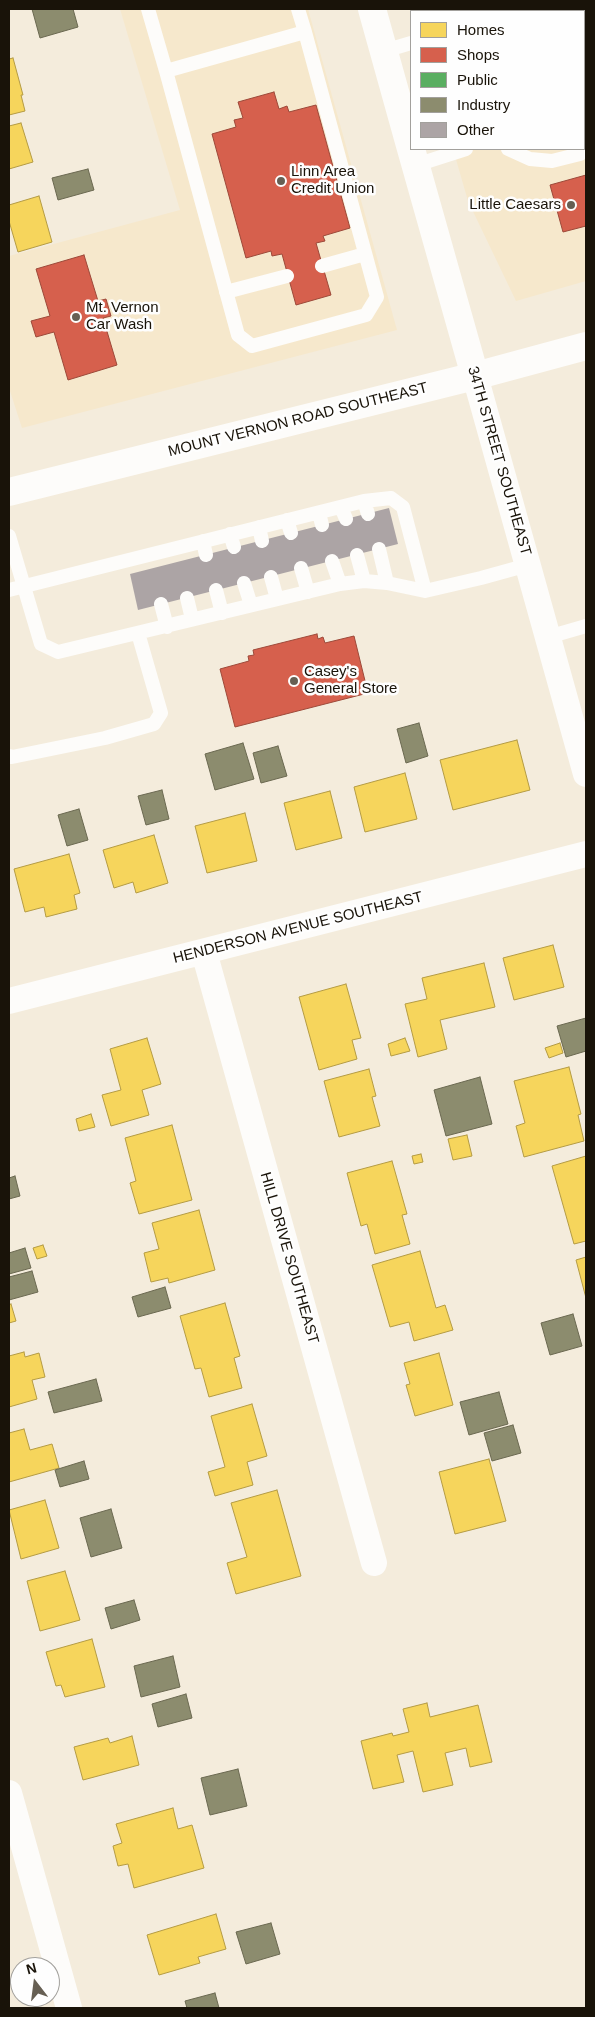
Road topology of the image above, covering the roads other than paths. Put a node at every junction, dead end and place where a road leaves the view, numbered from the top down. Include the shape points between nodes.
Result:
1 (148, 9) edge
2 (298, 9) edge
3 (372, 9) edge
4 (305, 32) junction
5 (410, 43) edge
6 (384, 51) junction
7 (166, 71) junction
8 (410, 143) edge
9 (455, 150) edge
10 (510, 150) edge
11 (413, 154) edge
12 (580, 154) dead end
13 (365, 254) junction
14 (322, 266) dead end
15 (288, 276) dead end
16 (226, 292) junction
17 (586, 346) edge
18 (475, 376) junction
19 (9, 492) edge
20 (9, 536) edge
21 (379, 549) dead end
22 (357, 555) dead end
23 (332, 561) dead end
24 (528, 564) junction
25 (301, 568) dead end
26 (271, 577) dead end
27 (364, 581) junction
28 (244, 583) dead end
29 (387, 583) junction
30 (340, 584) junction
31 (23, 587) junction
32 (9, 590) edge
33 (216, 590) dead end
34 (425, 591) junction
35 (308, 592) junction
36 (187, 598) dead end
37 (277, 599) junction
38 (161, 604) dead end
39 (252, 605) junction
40 (222, 613) junction
41 (192, 619) junction
42 (586, 626) edge
43 (167, 627) junction
44 (138, 633) junction
45 (548, 637) junction
46 (9, 756) edge
47 (586, 774) edge
48 (586, 854) edge
49 (204, 952) junction
50 (9, 1001) edge
51 (374, 1563) dead end
52 (9, 1793) edge
53 (69, 2008) edge

1 - 7 lane
2 - 4 lane
3 - 6 main road, 34TH STREET SOUTHEAST
4 - 7 lane
4 - 13 lane
5 - 6 lane
6 - 8 main road, 34TH STREET SOUTHEAST
7 - 16 lane
9 - 11 lane
10 - 12 lane via 530,160 552,161
11 - 18 main road, 34TH STREET SOUTHEAST
13 - 14 lane
13 - 16 lane via 377,297 366,315 252,346 238,335
15 - 16 lane
17 - 18 main road, MOUNT VERNON ROAD SOUTHEAST
18 - 19 main road, MOUNT VERNON ROAD SOUTHEAST
18 - 24 street, 34TH STREET SOUTHEAST
20 - 31 lane
21 - 29 lane
22 - 27 lane
23 - 30 lane
24 - 34 lane
24 - 45 street, 34TH STREET SOUTHEAST
25 - 35 lane
26 - 37 lane
27 - 29 lane
27 - 30 lane
28 - 39 lane
29 - 34 lane
30 - 35 lane
31 - 32 lane
31 - 34 lane via 175,556 391,498 403,507
31 - 44 lane via 41,644 58,652
33 - 40 lane
35 - 37 lane
36 - 41 lane
37 - 39 lane
38 - 43 lane
39 - 40 lane
40 - 41 lane
41 - 43 lane
42 - 45 lane
43 - 44 lane
44 - 46 lane via 161,713 154,724 105,738 12,758
45 - 47 street, 34TH STREET SOUTHEAST
48 - 49 street, HENDERSON AVENUE SOUTHEAST
49 - 50 street, HENDERSON AVENUE SOUTHEAST
49 - 51 street, HILL DRIVE SOUTHEAST
52 - 53 street

